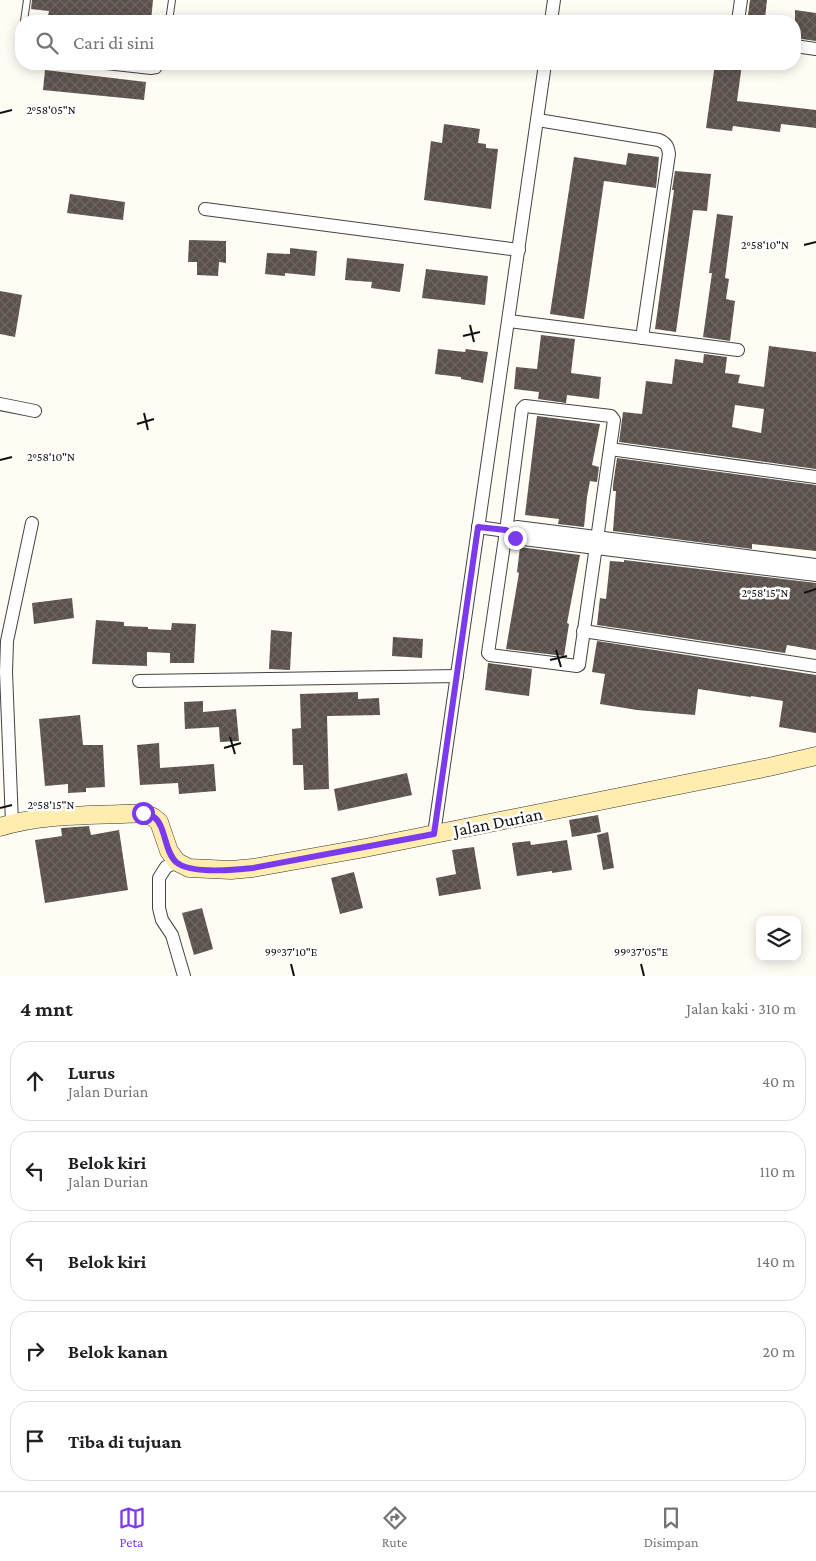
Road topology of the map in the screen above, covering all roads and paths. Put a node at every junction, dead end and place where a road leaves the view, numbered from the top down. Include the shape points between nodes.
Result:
1 (27, 0) edge
2 (172, 0) edge
3 (554, 0) edge
4 (741, 0) edge
5 (25, 15) edge
6 (170, 15) edge
7 (552, 15) edge
8 (739, 15) edge
9 (801, 47) edge
10 (816, 49) edge
11 (135, 70) edge
12 (158, 70) edge
13 (545, 70) edge
14 (538, 120) junction
15 (205, 209) dead end
16 (519, 250) junction
17 (509, 321) junction
18 (642, 338) junction
19 (738, 350) dead end
20 (0, 404) edge
21 (35, 411) dead end
22 (610, 449) junction
23 (816, 477) edge
24 (32, 523) dead end
25 (478, 527) junction
26 (506, 530) junction
27 (596, 542) junction
28 (816, 565) edge
29 (816, 575) edge
30 (583, 631) junction
31 (816, 666) edge
32 (457, 676) junction
33 (139, 681) dead end
34 (816, 756) edge
35 (6, 825) edge
36 (434, 834) junction
37 (177, 862) junction
38 (184, 976) edge

1 - 5 lane
2 - 6 lane
3 - 7 street
4 - 8 street
9 - 10 street
11 - 12 lane
13 - 14 street
14 - 16 street
14 - 18 street via 659,140 668,147
15 - 16 street
16 - 17 street
17 - 18 street
17 - 25 street
18 - 19 street
20 - 21 street
22 - 23 street
22 - 26 street via 614,423 611,416 523,407
22 - 27 street
24 - 35 street via 7,641
25 - 26 street
25 - 32 street
26 - 27 street via 517,527
26 - 30 street via 489,655 577,666
27 - 28 street
27 - 29 street
27 - 30 street
30 - 31 street
32 - 33 street
32 - 36 street
34 - 36 street, Jalan Durian
35 - 37 street via 56,818 143,813 159,822 169,851
36 - 37 street, Jalan Durian via 253,868 190,868
37 - 38 street via 166,867 159,878 158,908 172,935

